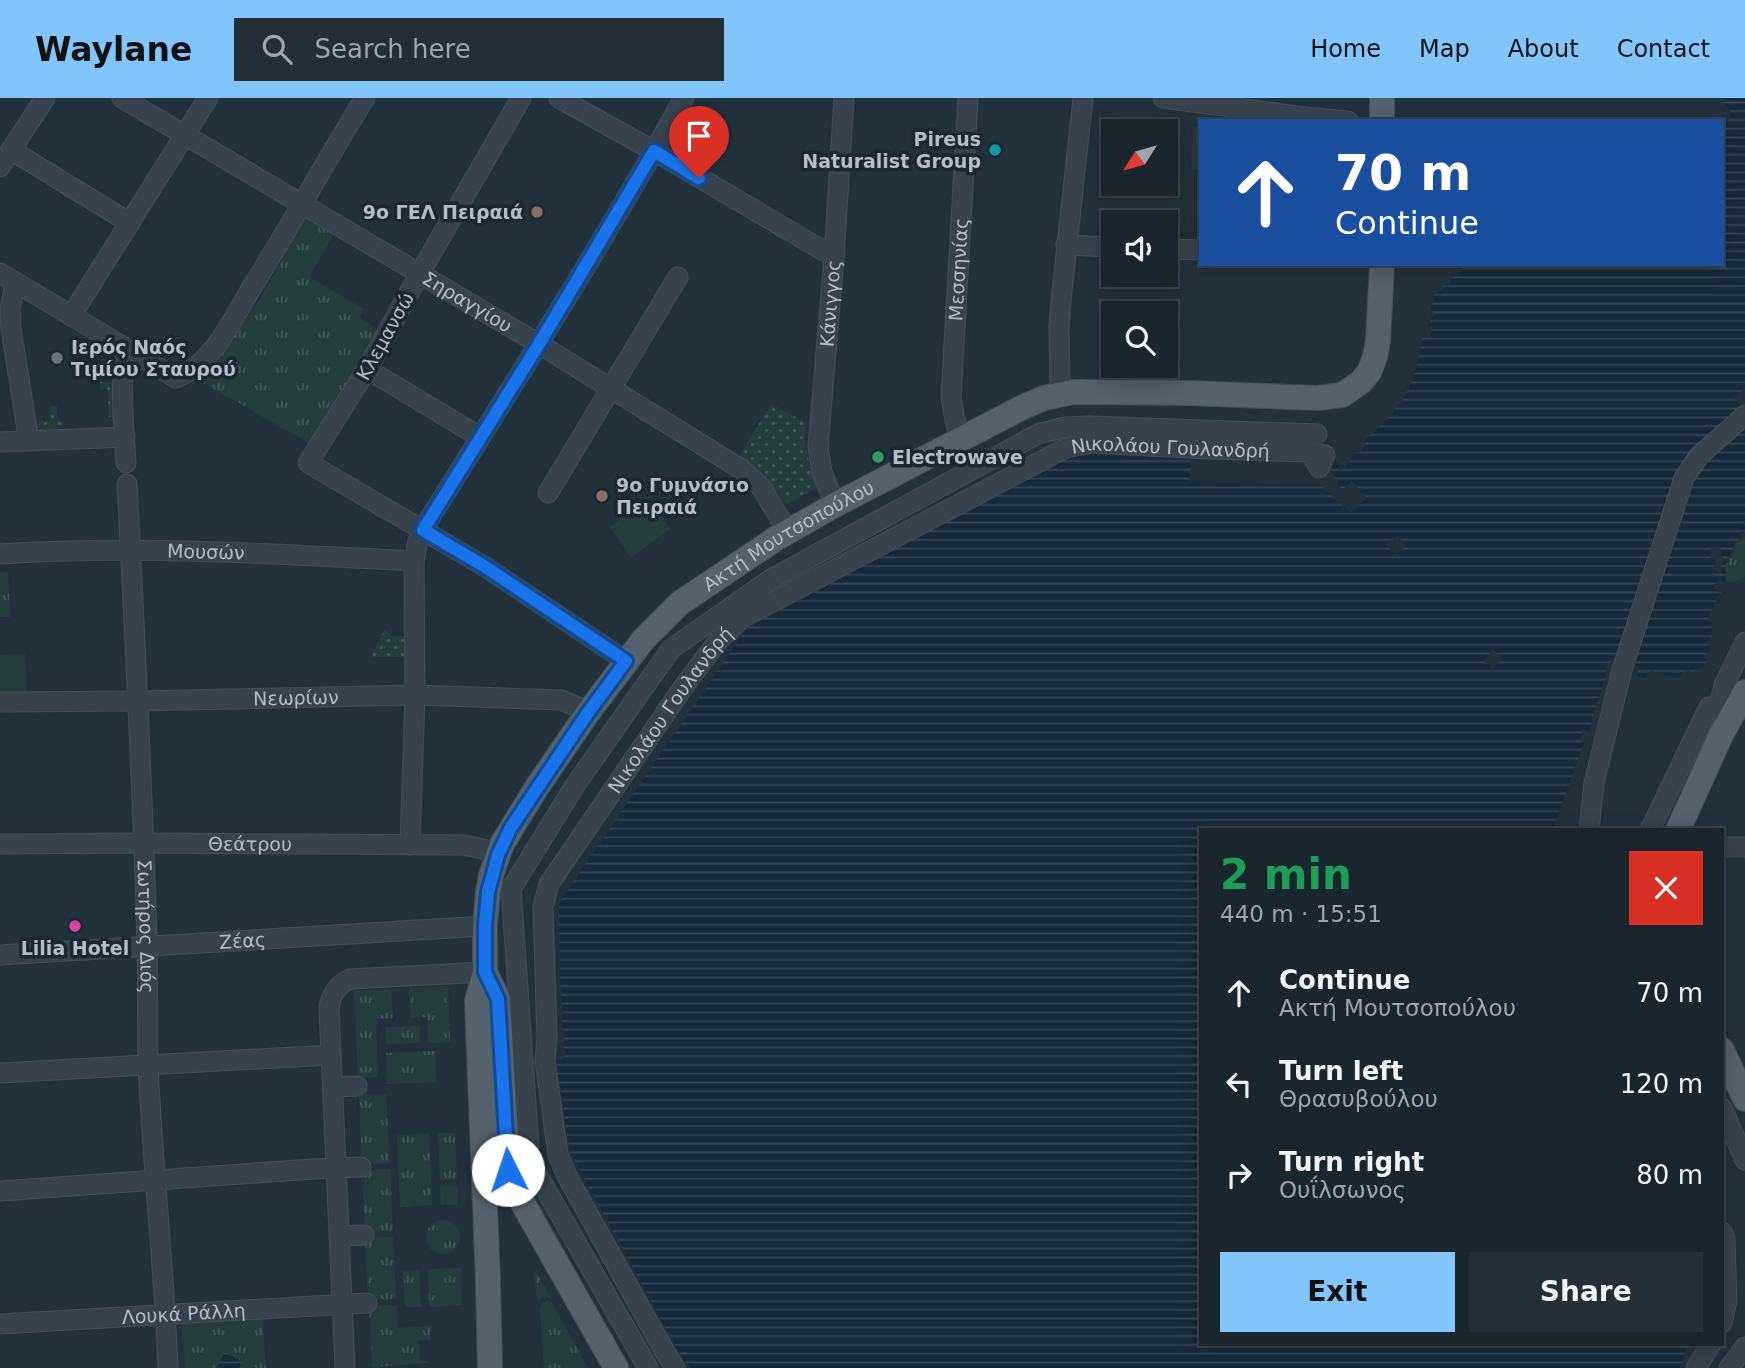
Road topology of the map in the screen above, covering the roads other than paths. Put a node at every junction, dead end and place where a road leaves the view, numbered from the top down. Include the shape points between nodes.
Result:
1 (45, 98) edge
2 (122, 98) edge
3 (208, 98) edge
4 (365, 98) edge
5 (521, 98) edge
6 (559, 98) edge
7 (684, 98) edge
8 (844, 98) edge
9 (968, 98) edge
10 (1083, 98) edge
11 (1163, 98) edge
12 (1382, 98) edge
13 (1326, 119) edge
14 (1382, 119) edge
15 (185, 135) junction
16 (11, 150) junction
17 (654, 151) junction
18 (0, 167) edge
19 (302, 204) junction
20 (130, 223) junction
21 (1066, 245) junction
22 (1101, 246) edge
23 (1178, 249) edge
24 (1199, 250) edge
25 (834, 257) junction
26 (1382, 266) edge
27 (420, 274) junction
28 (678, 277) dead end
29 (8, 278) edge
30 (71, 316) junction
31 (6, 329) edge
32 (539, 344) junction
33 (126, 348) junction
34 (367, 369) junction
35 (612, 389) junction
36 (1060, 394) junction
37 (1745, 415) edge
38 (125, 437) junction
39 (480, 437) junction
40 (29, 441) junction
41 (961, 441) junction
42 (0, 442) edge
43 (127, 463) dead end
44 (127, 484) dead end
45 (548, 493) dead end
46 (835, 505) junction
47 (423, 530) junction
48 (788, 532) junction
49 (130, 551) junction
50 (0, 554) edge
51 (414, 561) junction
52 (1745, 642) edge
53 (626, 661) junction
54 (1745, 692) edge
55 (415, 695) junction
56 (138, 701) junction
57 (0, 702) edge
58 (1709, 707) dead end
59 (587, 714) junction
60 (1721, 735) junction
61 (1589, 828) edge
62 (1651, 828) edge
63 (1679, 828) edge
64 (144, 843) junction
65 (0, 844) edge
66 (410, 845) junction
67 (1724, 847) edge
68 (1745, 847) edge
69 (498, 855) junction
70 (485, 926) junction
71 (147, 946) junction
72 (0, 956) edge
73 (485, 972) junction
74 (1724, 1054) edge
75 (331, 1055) junction
76 (148, 1064) junction
77 (0, 1073) edge
78 (357, 1086) dead end
79 (332, 1087) junction
80 (1745, 1099) edge
81 (1724, 1113) edge
82 (1745, 1160) edge
83 (360, 1167) dead end
84 (336, 1168) junction
85 (155, 1180) junction
86 (0, 1191) edge
87 (339, 1236) junction
88 (364, 1236) dead end
89 (1724, 1239) edge
90 (367, 1303) dead end
91 (342, 1304) junction
92 (166, 1314) junction
93 (1724, 1314) edge
94 (0, 1324) edge
95 (1710, 1346) edge
96 (1745, 1346) edge
97 (168, 1368) edge
98 (345, 1368) edge
99 (490, 1368) edge
100 (616, 1368) edge
101 (648, 1368) edge
102 (675, 1368) edge
103 (1696, 1368) edge
104 (1729, 1368) edge

1 - 16 street
2 - 15 street, Σηραγγίου
3 - 15 street
4 - 19 street
5 - 27 street, Κλεμανσώ
6 - 17 street
7 - 17 street
8 - 25 street, Κάνιγγος
9 - 41 street, Μεσσηνίας via 951,397
10 - 21 street
11 - 13 street
12 - 14 main road
15 - 19 street, Σηραγγίου
15 - 20 street
16 - 18 street
16 - 20 street
17 - 25 street
17 - 32 street
19 - 27 street, Σηραγγίου
19 - 33 street via 232,321 192,370 176,378
20 - 30 street
21 - 22 street
21 - 36 street via 1059,328
23 - 24 street
25 - 46 street, Κάνιγγος via 818,447
26 - 36 main road, Ακτή Μουτσοπούλου via 1375,357 1361,382 1342,394
27 - 32 street, Σηραγγίου
27 - 34 street, Κλεμανσώ
28 - 35 street
29 - 30 street
29 - 31 street
30 - 33 street
31 - 40 street
32 - 35 street, Σηραγγίου
32 - 39 street
33 - 38 street via 122,387
34 - 39 street
34 - 47 street, Κλεμανσώ via 308,463
35 - 45 street
35 - 48 street, Σηραγγίου via 741,469 767,496
36 - 41 main road, Ακτή Μουτσοπούλου via 1023,407
37 - 61 street via 1699,456 1684,478 1622,670 1594,783
38 - 40 street
38 - 43 street
39 - 47 street
40 - 42 street
41 - 46 main road, Ακτή Μουτσοπούλου
44 - 49 street, Σωτήρος Διός
46 - 48 main road, Ακτή Μουτσοπούλου
47 - 51 street
47 - 53 street
48 - 53 main road, Ακτή Μουτσοπούλου via 680,603
49 - 50 street, Μουσών
49 - 51 street, Μουσών
49 - 56 street, Σωτήρος Διός
51 - 55 street
52 - 60 street via 1724,685
53 - 59 main road, Ακτή Μουτσοπούλου
54 - 60 main road
55 - 56 street, Νεωρίων
55 - 59 street, Νεωρίων via 561,701
55 - 66 street
56 - 57 street, Νεωρίων
56 - 64 street, Σωτήρος Διός
58 - 62 street
59 - 69 main road, Ακτή Μουτσοπούλου via 510,829
60 - 63 main road
64 - 65 street, Θεάτρου
64 - 66 street, Θεάτρου
64 - 71 street, Σωτήρος Διός
66 - 69 street, Θεάτρου via 464,845
67 - 68 street
69 - 70 main road, Ακτή Μουτσοπούλου
70 - 71 street, Ζέας
70 - 73 main road, Ακτή Μουτσοπούλου
71 - 72 street, Ζέας
71 - 76 street, Σωτήρος Διός
73 - 75 street via 400,981 350,979 337,987 328,1008
73 - 99 main road via 477,1000
73 - 100 main road via 498,999 512,1182
74 - 80 main road
75 - 76 street
75 - 79 street
76 - 77 street
76 - 85 street, Σωτήρος Διός
78 - 79 street
79 - 84 street
81 - 82 street
83 - 84 street
84 - 85 street
84 - 87 street
85 - 86 street
85 - 92 street, Σωτήρος Διός
87 - 88 street
87 - 91 street
89 - 93 street
90 - 91 street, Λουκά Ράλλη
91 - 92 street, Λουκά Ράλλη
91 - 98 street
92 - 94 street, Λουκά Ράλλη
92 - 97 street, Σωτήρος Διός
95 - 103 street
96 - 104 street
101 - 102 street, Νικολάου Γουλανδρή via 530,1162 511,889 576,784 663,660 671,649 771,579 1038,433 1090,426 1314,443 1209,449 1093,443 1066,447 742,618 684,686 549,884 543,907 545,1061 558,1155

